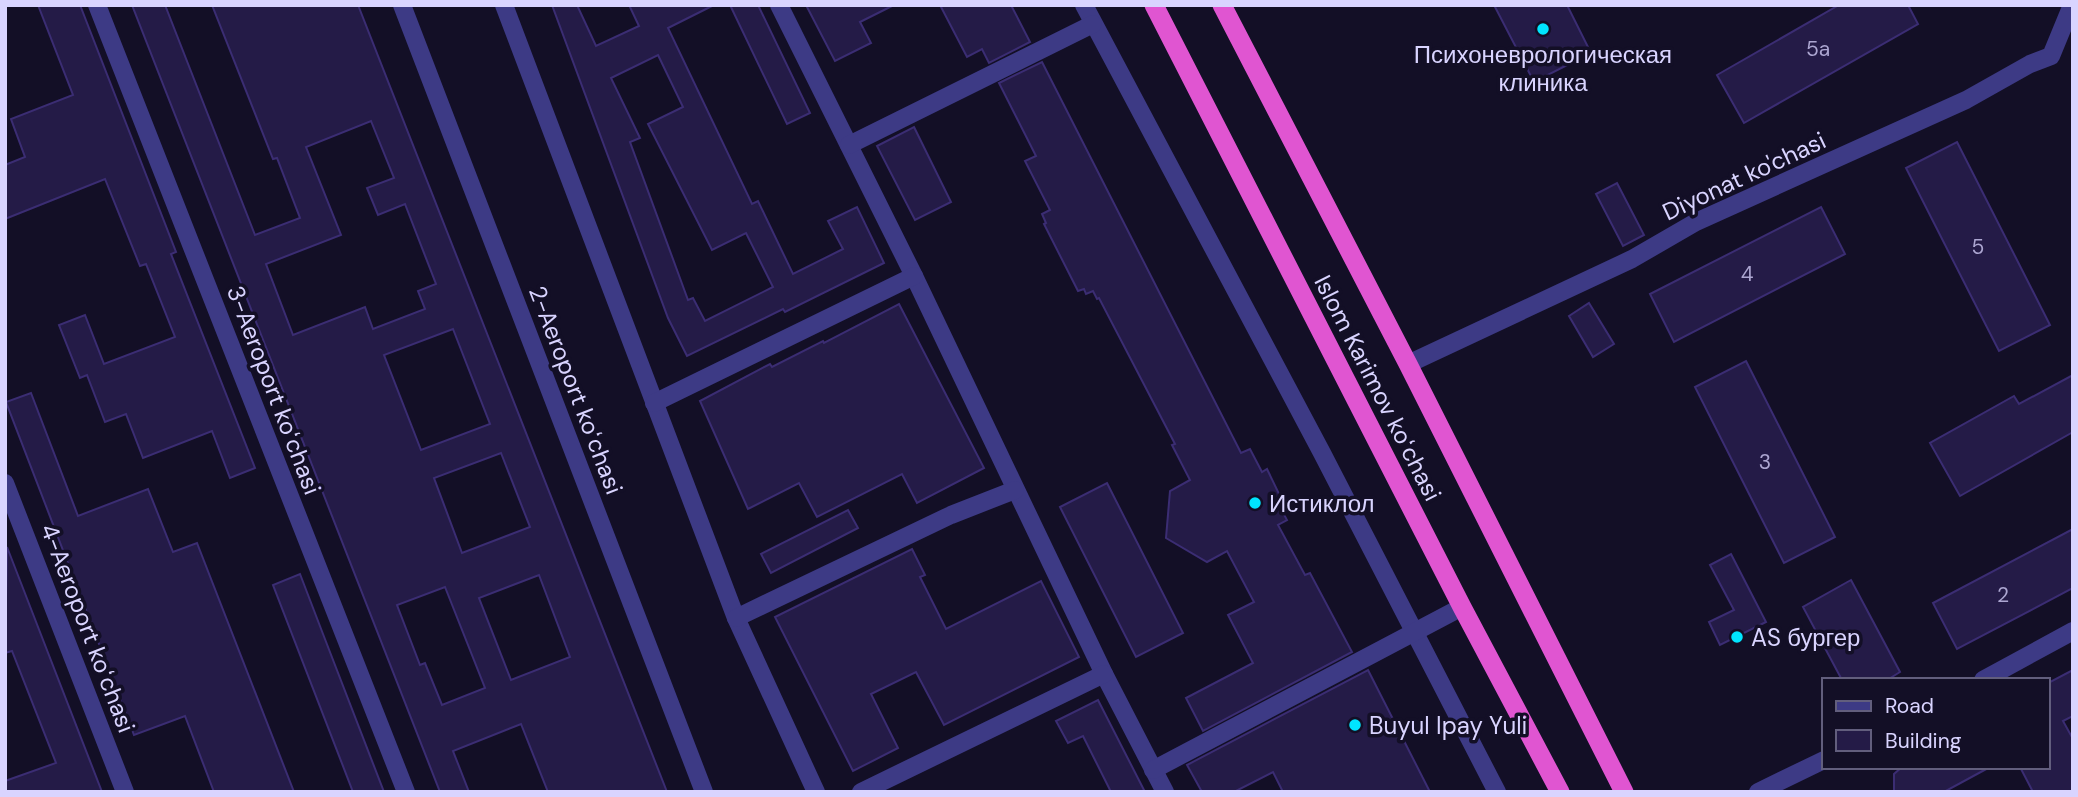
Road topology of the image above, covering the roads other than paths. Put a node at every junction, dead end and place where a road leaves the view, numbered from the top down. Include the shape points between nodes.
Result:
1 (97, 5) edge
2 (402, 5) edge
3 (504, 5) edge
4 (779, 5) edge
5 (1084, 5) edge
6 (1154, 5) edge
7 (1222, 5) edge
8 (2072, 5) edge
9 (1094, 24) junction
10 (2073, 45) edge
11 (2051, 56) junction
12 (849, 145) junction
13 (914, 276) junction
14 (1408, 364) junction
15 (654, 403) junction
16 (5, 483) edge
17 (1015, 490) junction
18 (1462, 607) junction
19 (736, 618) junction
20 (2073, 631) edge
21 (1413, 632) junction
22 (1104, 674) junction
23 (1987, 678) edge
24 (1822, 761) edge
25 (1153, 770) junction
26 (125, 792) edge
27 (406, 792) edge
28 (704, 792) edge
29 (816, 792) edge
30 (861, 792) edge
31 (1165, 792) edge
32 (1497, 792) edge
33 (1559, 792) edge
34 (1624, 792) edge
35 (1758, 792) edge

1 - 27 street, 3-Aeroport koʻchasi
2 - 28 street, 2-Aeroport koʻchasi
3 - 15 street
4 - 12 street
5 - 9 street
6 - 18 highway, Islom Karimov koʻchasi
7 - 14 highway, Islom Karimov koʻchasi
8 - 11 street
9 - 12 street
9 - 21 street
10 - 11 street, Diyonat ko'chasi
11 - 14 street, Diyonat ko'chasi via 1966,100 1696,222 1632,259
12 - 13 street
13 - 15 street
13 - 17 street
14 - 34 highway, Islom Karimov koʻchasi
15 - 19 street
16 - 26 street, 4-Aeroport koʻchasi
17 - 19 street via 951,515
17 - 22 street
18 - 21 street
18 - 33 highway, Islom Karimov koʻchasi
19 - 29 street
20 - 23 street
21 - 25 street
21 - 32 street
22 - 25 street
22 - 30 street
24 - 35 street
25 - 31 street

